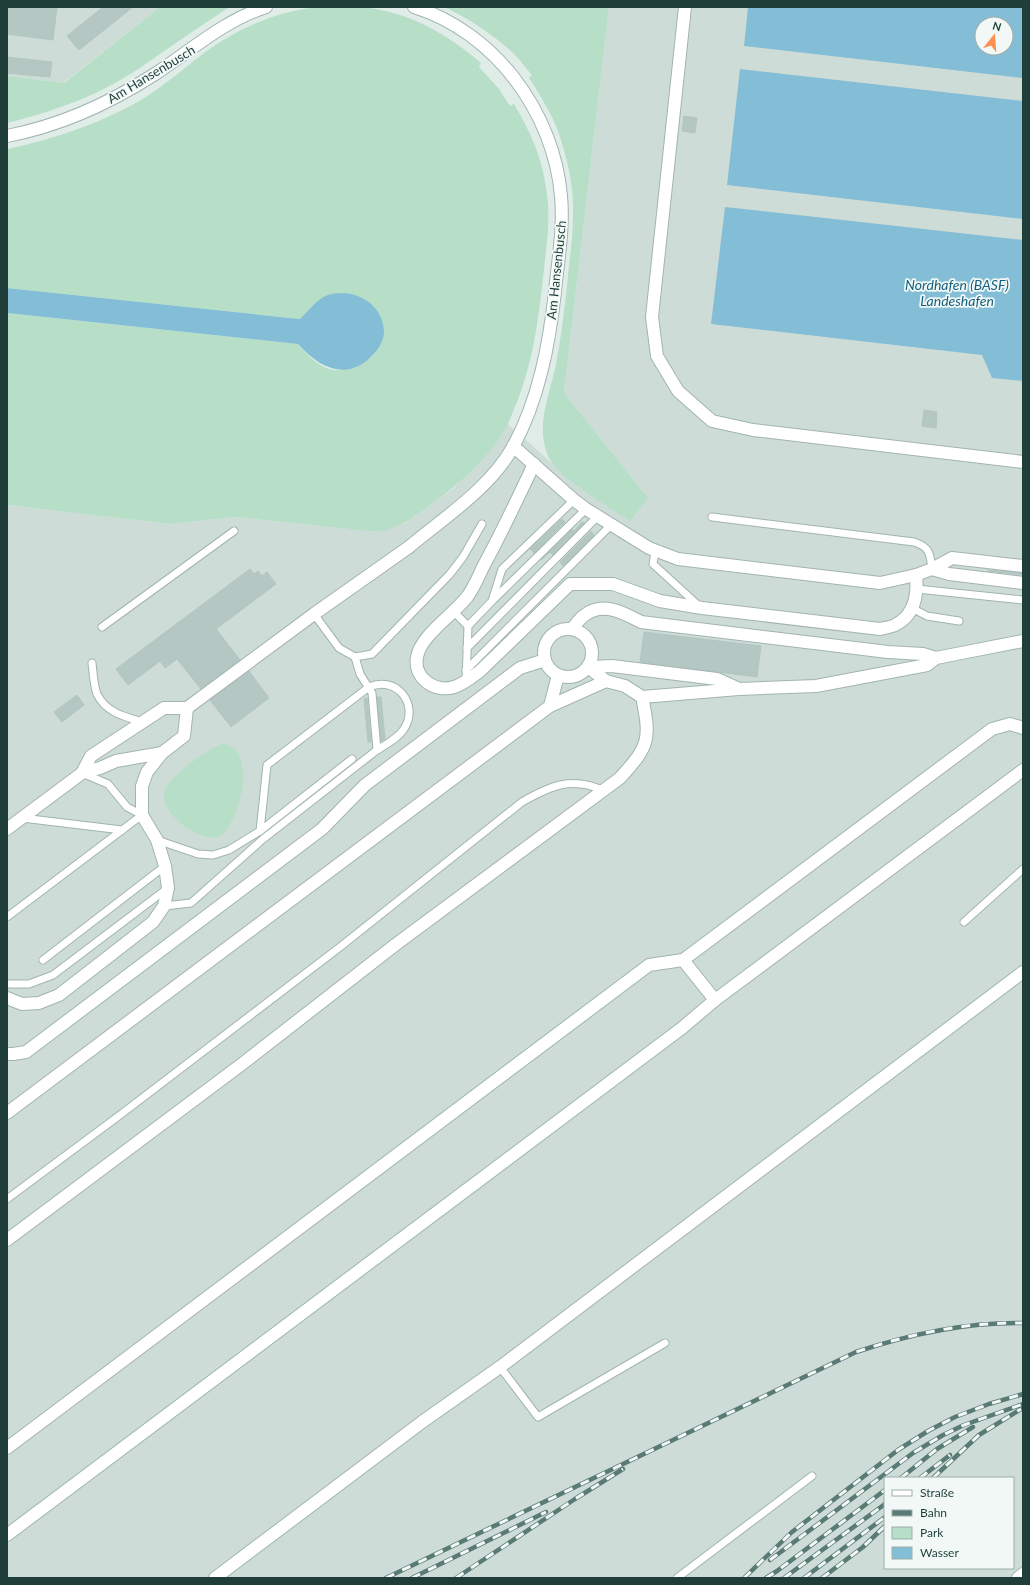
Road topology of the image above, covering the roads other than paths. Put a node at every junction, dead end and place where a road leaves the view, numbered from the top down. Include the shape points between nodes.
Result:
1 (266, 7) edge
2 (414, 7) edge
3 (685, 7) edge
4 (7, 136) edge
5 (513, 446) junction
6 (1023, 462) edge
7 (534, 464) junction
8 (574, 500) junction
9 (586, 509) junction
10 (598, 516) junction
11 (712, 517) dead end
12 (482, 524) dead end
13 (611, 525) junction
14 (234, 531) dead end
15 (655, 551) junction
16 (1023, 566) edge
17 (932, 569) junction
18 (916, 575) junction
19 (1023, 582) edge
20 (918, 589) junction
21 (1023, 600) edge
22 (492, 601) junction
23 (702, 608) junction
24 (912, 608) junction
25 (453, 611) junction
26 (314, 614) junction
27 (959, 621) dead end
28 (468, 626) junction
29 (102, 627) dead end
30 (572, 629) junction
31 (1023, 641) edge
32 (467, 648) junction
33 (355, 657) junction
34 (936, 658) junction
35 (545, 660) junction
36 (92, 663) dead end
37 (588, 667) junction
38 (466, 675) junction
39 (558, 675) junction
40 (606, 681) junction
41 (369, 687) junction
42 (739, 689) junction
43 (642, 697) junction
44 (550, 706) junction
45 (187, 708) junction
46 (144, 722) junction
47 (1023, 728) edge
48 (377, 750) junction
49 (162, 753) junction
50 (352, 759) dead end
51 (1023, 770) edge
52 (82, 773) junction
53 (602, 790) junction
54 (142, 815) junction
55 (22, 818) junction
56 (7, 829) edge
57 (122, 830) junction
58 (260, 831) junction
59 (157, 840) junction
60 (165, 866) junction
61 (1023, 869) edge
62 (168, 888) junction
63 (164, 906) junction
64 (7, 917) edge
65 (964, 922) dead end
66 (43, 960) dead end
67 (683, 960) junction
68 (1023, 972) edge
69 (7, 984) edge
70 (7, 998) edge
71 (715, 1000) junction
72 (7, 1054) edge
73 (7, 1113) edge
74 (7, 1198) edge
75 (7, 1240) edge
76 (665, 1343) dead end
77 (500, 1367) junction
78 (7, 1448) edge
79 (812, 1476) dead end
80 (7, 1535) edge
81 (1023, 1574) edge
82 (215, 1578) edge
83 (677, 1578) edge
84 (1018, 1578) edge

1 - 4 street, Am Hansenbusch via 230,23 136,86 95,107 57,122
2 - 5 street, Am Hansenbusch via 463,31 483,45 508,70 541,123 558,173 562,226 546,357 534,396
3 - 6 street via 652,317 657,356 678,392 712,421 753,430
5 - 7 street
5 - 26 street, Am Hansenbusch via 493,475 480,488 409,547
7 - 8 street
7 - 25 street via 468,596
8 - 9 street
8 - 22 lane via 502,570
9 - 10 street
9 - 22 lane
10 - 13 street
10 - 32 lane
11 - 17 lane via 914,542 922,544 927,549 931,555
12 - 33 lane via 463,558 450,574 372,654
13 - 15 street
13 - 38 lane
14 - 29 lane
15 - 18 street via 678,558 880,583
15 - 23 lane via 653,564
16 - 17 street via 952,558
17 - 18 street
17 - 19 street via 949,574
18 - 20 street
20 - 21 lane
20 - 24 street
22 - 28 lane
23 - 24 street via 880,629 895,625
23 - 38 street via 660,601 613,584 570,584 480,671
24 - 27 lane via 927,616
25 - 28 lane
25 - 38 street via 420,647 417,666 420,675 435,687 454,687
26 - 33 lane via 339,648
26 - 45 street, Am Hansenbusch
28 - 32 lane
30 - 34 street via 585,614 598,609 611,609 641,622 923,654
30 - 35 street via 560,630 550,637 544,648
30 - 37 street via 579,631 589,641 592,654
31 - 34 street
32 - 38 lane
33 - 41 lane via 360,674
34 - 42 street via 927,665 816,686
35 - 39 street
35 - 72 street via 520,668 365,785 322,829 26,1052
36 - 46 lane via 97,694 103,702 113,713
37 - 39 street via 571,677
37 - 40 street
37 - 42 street via 612,666 717,678
39 - 44 street
40 - 43 street via 625,686
40 - 44 street
41 - 48 lane via 372,693
41 - 48 lane via 387,684 396,688 405,696 408,706 409,716 405,728 396,738
41 - 58 lane via 268,765
42 - 43 street
43 - 53 street via 647,734 640,756 620,778
44 - 73 street
45 - 46 street via 164,708
45 - 49 street via 184,736
46 - 52 street via 91,756
47 - 67 street via 1010,724 992,729
48 - 63 lane via 263,839 191,903
49 - 52 street via 116,761
49 - 54 street via 147,772 142,786
50 - 58 lane
51 - 71 street
52 - 54 lane via 108,784 127,808
52 - 55 street
53 - 74 lane via 577,782 542,791 522,802 340,947
53 - 75 street
54 - 57 lane
54 - 59 street
55 - 56 street
55 - 57 lane
57 - 64 lane
58 - 59 lane via 229,850 213,855 198,854
59 - 60 street
60 - 62 street
60 - 66 lane
61 - 65 lane
62 - 63 street
62 - 69 lane via 53,975 29,984
63 - 70 street via 153,922 59,995 39,1003 22,1004
67 - 71 street
67 - 78 street via 648,964
68 - 77 street
71 - 80 street via 682,1028
76 - 77 lane via 538,1417
77 - 82 street via 422,1422
79 - 83 lane
81 - 84 street

